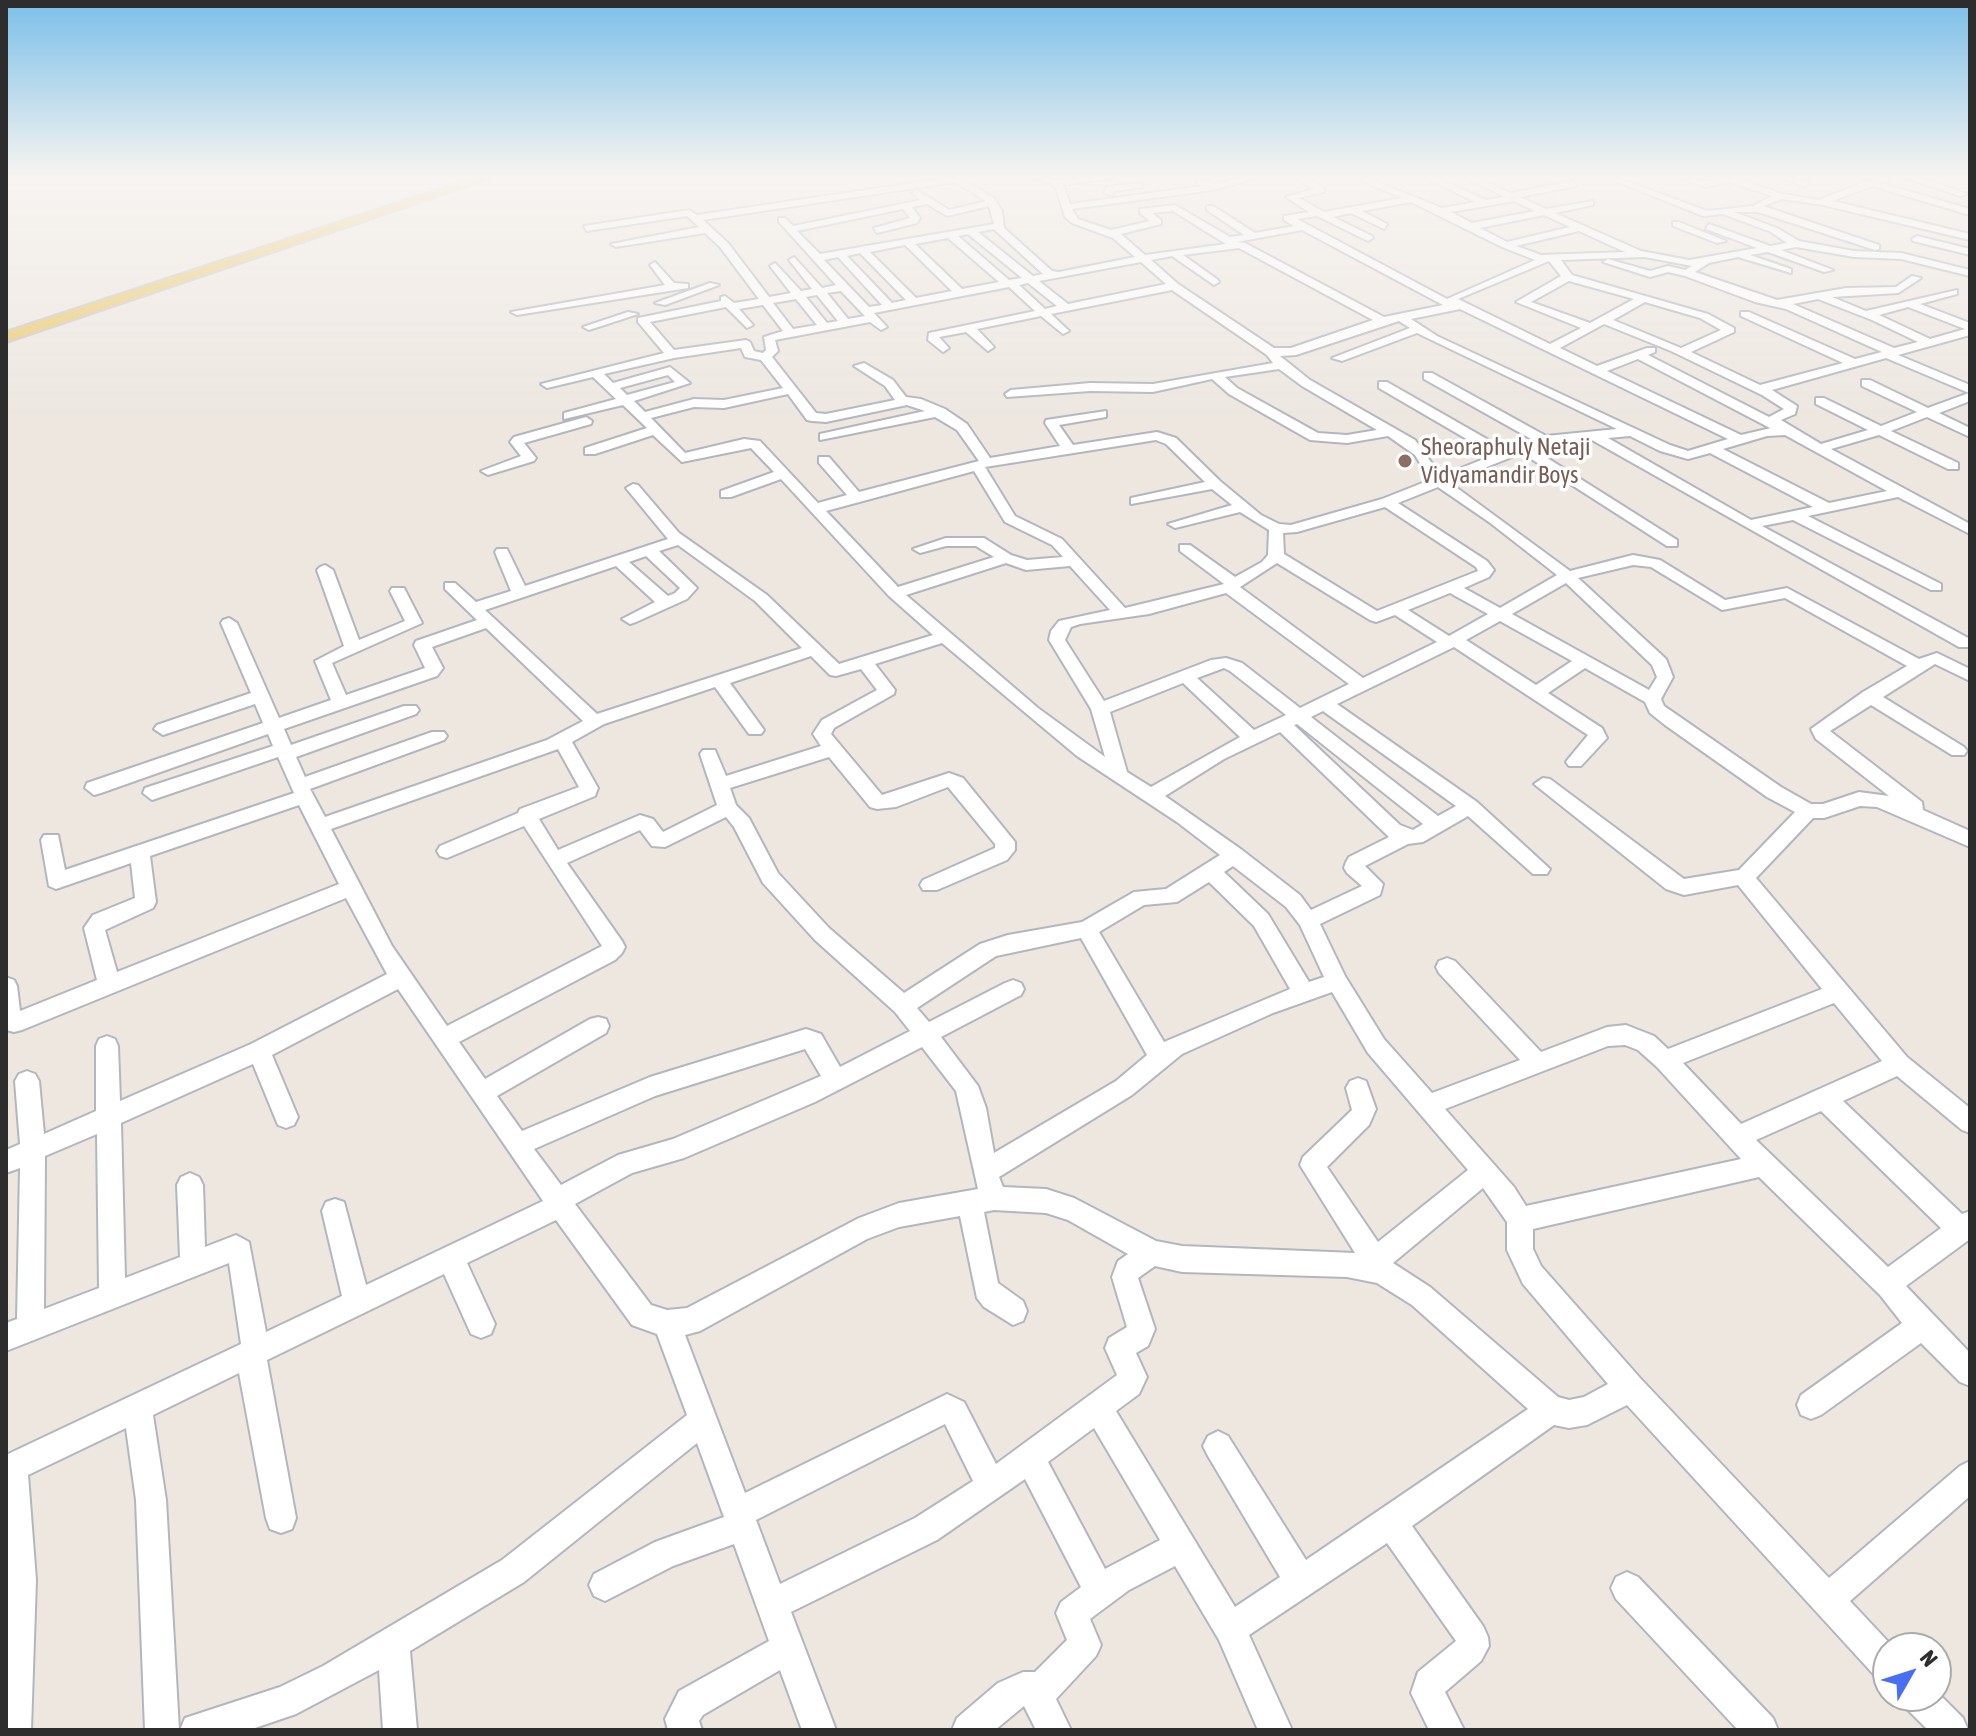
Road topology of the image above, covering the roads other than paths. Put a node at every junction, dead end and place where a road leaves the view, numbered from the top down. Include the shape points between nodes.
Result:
1 (217, 258) edge
2 (244, 258) edge
3 (733, 258) edge
4 (809, 258) edge
5 (817, 258) edge
6 (844, 258) edge
7 (870, 258) edge
8 (924, 258) edge
9 (978, 258) edge
10 (1004, 258) edge
11 (1034, 258) edge
12 (1146, 258) edge
13 (1181, 258) edge
14 (1270, 258) edge
15 (1363, 258) edge
16 (1542, 258) joint
17 (1574, 258) edge
18 (1596, 258) edge
19 (1660, 258) edge
20 (1723, 258) edge
21 (1754, 258) edge
22 (1797, 258) edge
23 (1856, 258) edge
24 (1906, 258) edge
25 (1910, 258) edge
26 (1141, 259) junction
27 (1555, 259) junction
28 (794, 260) junction
29 (1708, 261) junction
30 (655, 265) dead end
31 (775, 266) junction
32 (1828, 270) junction
33 (1787, 271) dead end
34 (1687, 273) junction
35 (1970, 273) edge
36 (1054, 275) junction
37 (748, 276) junction
38 (1568, 277) junction
39 (1916, 278) junction
40 (1031, 280) junction
41 (711, 281) junction
42 (1214, 282) dead end
43 (1009, 284) junction
44 (1065, 285) dead end
45 (1174, 286) junction
46 (673, 287) junction
47 (844, 287) junction
48 (1862, 291) junction
49 (818, 292) junction
50 (960, 293) junction
51 (1076, 294) dead end
52 (799, 295) junction
53 (1820, 296) junction
54 (1643, 299) junction
55 (765, 301) junction
56 (914, 302) junction
57 (1780, 303) junction
58 (1908, 303) junction
59 (1087, 304) junction
60 (730, 305) junction
61 (889, 306) junction
62 (1457, 306) junction
63 (1066, 308) junction
64 (517, 312) dead end
65 (1045, 312) junction
66 (1745, 314) dead end
67 (1401, 317) junction
68 (1870, 317) junction
69 (637, 318) junction
70 (873, 319) junction
71 (1604, 320) junction
72 (1382, 321) junction
73 (845, 323) junction
74 (747, 325) dead end
75 (589, 327) dead end
76 (824, 327) junction
77 (1590, 327) junction
78 (969, 328) junction
79 (6, 329) edge
80 (1417, 329) junction
81 (1970, 329) edge
82 (1063, 331) dead end
83 (791, 334) junction
84 (6, 337) edge
85 (1928, 342) junction
86 (1666, 345) junction
87 (988, 347) dead end
88 (943, 348) dead end
89 (1551, 348) junction
90 (1271, 352) junction
91 (1681, 352) junction
92 (1890, 353) junction
93 (671, 354) junction
94 (1639, 355) junction
95 (765, 357) junction
96 (1338, 358) dead end
97 (1854, 363) junction
98 (1281, 365) junction
99 (860, 366) dead end
100 (1598, 370) junction
101 (595, 372) junction
102 (1215, 375) junction
103 (1428, 376) dead end
104 (1866, 383) dead end
105 (547, 384) dead end
106 (1383, 385) dead end
107 (611, 387) junction
108 (1090, 387) junction
109 (790, 390) junction
110 (1970, 390) edge
111 (1762, 391) junction
112 (1011, 394) dead end
113 (1970, 397) edge
114 (1820, 401) dead end
115 (903, 402) junction
116 (633, 408) junction
117 (940, 412) junction
118 (1928, 413) junction
119 (1101, 414) junction
120 (569, 416) dead end
121 (1781, 428) junction
122 (655, 430) junction
123 (1881, 430) junction
124 (1391, 431) junction
125 (1632, 432) junction
126 (1970, 433) edge
127 (1593, 435) junction
128 (825, 437) dead end
129 (1125, 440) junction
130 (1544, 440) junction
131 (1740, 440) junction
132 (1523, 448) junction
133 (1821, 448) junction
134 (1069, 449) junction
135 (1713, 449) junction
136 (590, 451) dead end
137 (1504, 455) junction
138 (824, 460) dead end
139 (982, 464) junction
140 (1953, 466) dead end
141 (488, 471) dead end
142 (783, 474) junction
143 (1438, 481) junction
144 (1215, 484) junction
145 (633, 488) dead end
146 (1899, 492) junction
147 (726, 494) dead end
148 (856, 497) junction
149 (1136, 501) dead end
150 (1387, 502) junction
151 (1242, 507) junction
152 (1827, 508) junction
153 (818, 511) junction
154 (1795, 515) junction
155 (1175, 524) dead end
156 (1749, 525) junction
157 (1276, 528) junction
158 (1970, 530) edge
159 (679, 540) junction
160 (1672, 543) dead end
161 (1185, 548) dead end
162 (920, 549) dead end
163 (649, 550) junction
164 (502, 552) dead end
165 (1276, 556) junction
166 (1006, 558) junction
167 (618, 560) junction
168 (1074, 561) junction
169 (325, 570) dead end
170 (1567, 576) junction
171 (1231, 585) junction
172 (450, 586) dead end
173 (1936, 587) dead end
174 (1453, 588) junction
175 (398, 591) dead end
176 (520, 593) junction
177 (895, 593) junction
178 (666, 603) junction
179 (474, 608) junction
180 (1398, 610) junction
181 (1499, 613) junction
182 (1122, 614) junction
183 (630, 619) dead end
184 (488, 622) junction
185 (229, 623) dead end
186 (945, 637) junction
187 (1451, 641) junction
188 (353, 647) junction
189 (812, 650) junction
190 (1937, 658) junction
191 (1583, 662) junction
192 (866, 664) junction
193 (1919, 666) junction
194 (1970, 676) edge
195 (1186, 677) junction
196 (719, 680) junction
197 (1360, 684) junction
198 (1536, 693) junction
199 (260, 696) junction
200 (1869, 696) junction
201 (1652, 699) junction
202 (341, 703) junction
203 (1323, 703) junction
204 (1100, 709) junction
205 (410, 710) dead end
206 (598, 720) junction
207 (1289, 720) junction
208 (274, 727) junction
209 (163, 729) dead end
210 (755, 730) dead end
211 (438, 736) dead end
212 (1253, 739) junction
213 (562, 740) junction
214 (833, 749) junction
215 (1958, 751) dead end
216 (284, 752) junction
217 (709, 754) dead end
218 (1575, 762) dead end
219 (1118, 772) junction
220 (1543, 784) dead end
221 (719, 785) junction
222 (94, 788) dead end
223 (302, 791) junction
224 (152, 793) dead end
225 (1152, 795) junction
226 (1470, 807) junction
227 (728, 808) junction
228 (1808, 811) junction
229 (527, 814) junction
230 (1931, 820) junction
231 (320, 826) junction
232 (1438, 826) junction
233 (1405, 837) junction
234 (51, 840) dead end
235 (1970, 840) edge
236 (447, 851) dead end
237 (140, 852) junction
238 (1235, 855) junction
239 (554, 860) junction
240 (1540, 869) dead end
241 (1211, 871) junction
242 (1745, 876) junction
243 (930, 885) dead end
244 (351, 888) junction
245 (1308, 921) junction
246 (1087, 929) junction
247 (1447, 967) dead end
248 (401, 977) junction
249 (1337, 981) junction
250 (109, 983) junction
251 (6, 986) edge
252 (1013, 989) dead end
253 (1303, 992) junction
254 (1838, 992) junction
255 (903, 1006) junction
256 (598, 1026) dead end
257 (925, 1033) junction
258 (443, 1039) junction
259 (107, 1046) dead end
260 (259, 1051) junction
261 (1160, 1057) junction
262 (1665, 1060) junction
263 (1537, 1063) junction
264 (1899, 1064) junction
265 (835, 1080) junction
266 (27, 1081) dead end
267 (1358, 1088) dead end
268 (481, 1093) junction
269 (1824, 1098) junction
270 (1428, 1105) junction
271 (286, 1117) dead end
272 (108, 1119) junction
273 (1970, 1122) edge
274 (1736, 1138) junction
275 (517, 1145) junction
276 (33, 1150) junction
277 (6, 1162) edge
278 (1763, 1165) junction
279 (1485, 1171) junction
280 (985, 1172) junction
281 (190, 1185) dead end
282 (982, 1201) junction
283 (559, 1203) junction
284 (335, 1211) dead end
285 (1520, 1220) junction
286 (1965, 1227) edge
287 (1152, 1253) junction
288 (451, 1259) junction
289 (193, 1263) junction
290 (1378, 1266) junction
291 (1889, 1286) junction
292 (112, 1296) junction
293 (357, 1304) junction
294 (1013, 1311) dead end
295 (481, 1324) dead end
296 (667, 1324) junction
297 (1922, 1325) junction
298 (18, 1332) edge
299 (253, 1353) junction
300 (1970, 1372) edge
301 (1630, 1388) junction
302 (1811, 1405) dead end
303 (138, 1407) junction
304 (1098, 1407) junction
305 (1551, 1410) junction
306 (703, 1420) junction
307 (1218, 1446) dead end
308 (1029, 1457) junction
309 (1970, 1476) edge
310 (991, 1486) junction
311 (281, 1518) dead end
312 (740, 1520) junction
313 (1391, 1522) junction
314 (1182, 1545) junction
315 (1301, 1582) junction
316 (605, 1585) dead end
317 (1627, 1588) dead end
318 (1100, 1591) junction
319 (1828, 1600) junction
320 (772, 1604) junction
321 (1230, 1629) junction
322 (393, 1643) junction
323 (788, 1648) junction
324 (1872, 1648) edge
325 (1038, 1689) junction
326 (1934, 1712) edge
327 (14, 1730) edge
328 (162, 1730) edge
329 (197, 1730) edge
330 (400, 1730) edge
331 (685, 1730) edge
332 (819, 1730) edge
333 (969, 1730) edge
334 (1054, 1730) edge
335 (1275, 1730) edge
336 (1447, 1730) edge
337 (1761, 1730) edge
338 (1951, 1730) edge

1 - 79 main road
2 - 84 main road
3 - 37 street
4 - 28 street
5 - 47 street
6 - 61 street
7 - 56 street
8 - 50 street
9 - 43 street
10 - 40 street
11 - 36 street
12 - 26 street
13 - 42 street
14 - 72 street
15 - 62 street
16 - 27 street
16 - 62 street via 1452,299
17 - 27 street
18 - 34 street via 1650,274 1668,269
19 - 29 street
20 - 29 street
21 - 33 street
22 - 32 street
23 - 32 street
24 - 39 street
25 - 35 street
26 - 36 street
26 - 45 street
27 - 38 street
28 - 31 street
28 - 49 street
29 - 34 street
30 - 46 street
31 - 37 street
31 - 52 street
32 - 48 street via 1817,275
34 - 57 street
36 - 40 street
36 - 44 street
37 - 55 street
38 - 54 street
38 - 77 street via 1522,302
39 - 48 street via 1898,290
39 - 58 street via 1957,294
40 - 43 street
40 - 63 street
41 - 46 street
41 - 60 street
41 - 69 street
43 - 50 street
43 - 65 street
45 - 59 street
45 - 90 street
46 - 64 street
47 - 49 street
47 - 70 street
48 - 53 street
49 - 52 street
49 - 73 street
50 - 56 street
51 - 59 street
52 - 55 street
52 - 76 street
53 - 57 street
53 - 68 street
54 - 71 street
54 - 91 street via 1704,316 1730,330
55 - 60 street
55 - 83 street
56 - 61 street
57 - 92 street
58 - 68 street
58 - 81 street
59 - 63 street
60 - 69 street
60 - 74 street
61 - 70 street
62 - 67 street
62 - 89 street
63 - 65 street
65 - 78 street
65 - 82 street
66 - 97 street
67 - 72 street
67 - 80 street
68 - 85 street
69 - 75 street
69 - 93 street
70 - 73 street
71 - 77 street
71 - 86 street
72 - 90 street via 1292,352
73 - 76 street
76 - 83 street
77 - 89 street
78 - 87 street
78 - 88 street via 933,335
80 - 96 street
80 - 125 street
81 - 85 street
83 - 95 street via 768,339 772,351
85 - 92 street
86 - 91 street
86 - 94 street
89 - 100 street
90 - 98 street
91 - 111 street
92 - 97 street
92 - 110 street
93 - 95 street via 743,344 749,354
93 - 101 street
94 - 100 street
94 - 121 street
95 - 109 street
97 - 111 street
98 - 102 street
98 - 124 street
99 - 115 street via 889,383
100 - 131 street
101 - 105 street
101 - 107 street
102 - 108 street via 1143,390
102 - 124 street via 1233,391 1315,437 1347,439
103 - 130 street
104 - 118 street
106 - 137 street
107 - 116 street
107 - 116 street via 670,371 684,383
108 - 112 street
108 - 119 street
109 - 115 street via 808,415 818,418
109 - 116 street via 724,404
111 - 121 street via 1793,409 1772,420
113 - 118 street
114 - 123 street
115 - 117 street
116 - 120 street
116 - 122 street
116 - 141 street via 519,440 529,458
117 - 128 street
117 - 139 street via 962,427
118 - 123 street
118 - 126 street
119 - 129 street
119 - 134 street via 1051,423
121 - 131 street
121 - 133 street
122 - 136 street
122 - 142 street via 682,458 750,442
123 - 133 street
123 - 140 street
124 - 143 street via 1420,453
125 - 127 street
125 - 135 street via 1688,455
127 - 130 street
127 - 156 street
129 - 134 street
129 - 144 street via 1164,438
130 - 132 street
131 - 135 street
132 - 137 street
132 - 160 street
133 - 146 street
134 - 139 street
135 - 152 street
137 - 143 street
138 - 148 street
139 - 148 street
139 - 168 street via 1010,519 1048,536
142 - 147 street
142 - 153 street
143 - 150 street
143 - 170 street
144 - 149 street
144 - 151 street
145 - 159 street
146 - 152 street
146 - 158 street
148 - 153 street
150 - 157 street via 1292,529
150 - 174 street via 1486,570
151 - 155 street
151 - 157 street
152 - 154 street
153 - 177 street
154 - 156 street
154 - 173 street
156 - 190 street via 1965,643
157 - 165 street
159 - 163 street
159 - 189 street via 748,587
161 - 171 street
162 - 166 street via 979,541
163 - 167 street
163 - 178 street via 689,588
164 - 176 street
165 - 171 street
165 - 180 street via 1376,617
166 - 168 street via 1034,566
166 - 177 street
167 - 176 street
167 - 178 street
168 - 182 street
169 - 188 street
170 - 181 street
170 - 193 street via 1640,559 1722,605 1787,593
170 - 201 street via 1660,663 1665,677
171 - 182 street
171 - 197 street
172 - 179 street
174 - 180 street
174 - 181 street
175 - 188 street via 414,623
176 - 179 street
177 - 186 street
178 - 183 street
179 - 184 street
180 - 187 street
181 - 187 street
181 - 191 street
182 - 204 street via 1078,620 1059,631 1057,640
184 - 202 street via 422,645 435,668 431,672
184 - 206 street via 591,720
185 - 199 street
186 - 192 street
186 - 219 street via 1059,734
187 - 197 street
187 - 198 street
188 - 202 street via 323,661
189 - 192 street via 836,671
189 - 196 street
190 - 193 street
190 - 194 street
191 - 198 street
191 - 201 street
192 - 214 street via 885,694 823,728
193 - 200 street
195 - 204 street
195 - 207 street via 1217,664 1236,667
195 - 212 street
196 - 206 street
196 - 210 street
197 - 203 street
198 - 218 street via 1596,732 1598,738
199 - 208 street
199 - 209 street
200 - 215 street
200 - 230 street via 1823,725 1822,735
201 - 228 street via 1671,721
202 - 208 street
203 - 207 street
203 - 226 street
204 - 219 street
205 - 216 street
206 - 213 street
207 - 212 street
207 - 232 street
207 - 233 street
208 - 216 street
208 - 222 street
211 - 223 street
212 - 225 street
213 - 229 street via 589,788
213 - 231 street
214 - 221 street
214 - 243 street via 877,802 942,780 956,783 1005,842 1000,855
216 - 223 street
216 - 224 street
217 - 221 street
219 - 225 street
220 - 242 street via 1673,884 1684,887
221 - 227 street
223 - 231 street
223 - 237 street
225 - 238 street
226 - 232 street
226 - 240 street
227 - 239 street via 665,840 659,841 640,822
227 - 255 street via 742,823 777,888
228 - 230 street via 1859,799 1879,800
228 - 242 street
229 - 236 street
229 - 239 street
230 - 235 street
231 - 244 street
232 - 233 street
233 - 245 street via 1356,862 1354,868 1373,890
234 - 237 street via 56,881
237 - 250 street via 146,902 94,928
238 - 241 street
238 - 245 street via 1293,901
239 - 258 street via 614,947
241 - 246 street via 1170,897 1141,897
241 - 253 street via 1261,920
242 - 254 street
244 - 248 street
244 - 250 street
245 - 249 street
246 - 255 street via 988,950
246 - 261 street
247 - 263 street
248 - 258 street
248 - 260 street
249 - 253 street
249 - 270 street via 1376,1046
250 - 251 street via 14,1023
252 - 257 street
253 - 261 street
254 - 262 street
254 - 264 street
255 - 257 street
256 - 268 street
257 - 265 street
257 - 280 street via 966,1086
258 - 268 street
259 - 272 street
260 - 271 street
260 - 272 street
261 - 280 street via 1144,1075
262 - 263 street via 1646,1043 1626,1035
262 - 274 street
263 - 270 street
264 - 269 street
264 - 273 street
265 - 275 street via 813,1041 806,1039 650,1087
265 - 283 street via 675,1150 627,1163
266 - 276 street
267 - 290 street via 1361,1117 1312,1165
268 - 275 street
269 - 274 street
269 - 286 street
270 - 279 street
272 - 276 street
272 - 292 street
274 - 278 street
275 - 283 street
276 - 277 street
276 - 298 street
278 - 285 street
278 - 291 street
279 - 285 street
279 - 290 street
280 - 282 street
281 - 289 street
282 - 287 street via 1046,1201 1074,1210
282 - 294 street via 986,1289
282 - 296 street via 899,1215 859,1230 690,1321
283 - 288 street
283 - 296 street via 642,1315
284 - 293 street
285 - 301 street via 1520,1250 1532,1275
286 - 291 street
287 - 290 street via 1182,1259
287 - 304 street via 1125,1277 1141,1329 1119,1348 1132,1381
288 - 293 street
288 - 295 street
289 - 292 street
289 - 299 street via 231,1248 240,1251
290 - 305 street via 1421,1296
291 - 297 street
292 - 298 street
293 - 299 street
296 - 306 street
297 - 300 street
297 - 302 street
299 - 303 street
299 - 311 street
301 - 305 street via 1587,1411
301 - 319 street
303 - 327 street via 13,1467 20,1580
303 - 328 street via 151,1500
304 - 308 street
304 - 314 street
305 - 313 street
306 - 312 street
306 - 322 street via 513,1571
307 - 315 street
308 - 310 street
308 - 318 street
309 - 319 street
310 - 312 street via 954,1412 947,1408
310 - 320 street via 926,1529
312 - 316 street
312 - 320 street
313 - 315 street
313 - 336 street via 1472,1637 1470,1650 1430,1684 1428,1693
314 - 318 street
314 - 321 street
315 - 321 street
317 - 337 street
318 - 325 street via 1072,1613 1083,1650
319 - 324 street
320 - 323 street
321 - 335 street
322 - 329 street via 284,1702
322 - 330 street
323 - 331 street via 691,1703 682,1719
323 - 332 street
325 - 333 street via 1010,1695
325 - 334 street via 1037,1699
326 - 338 street

